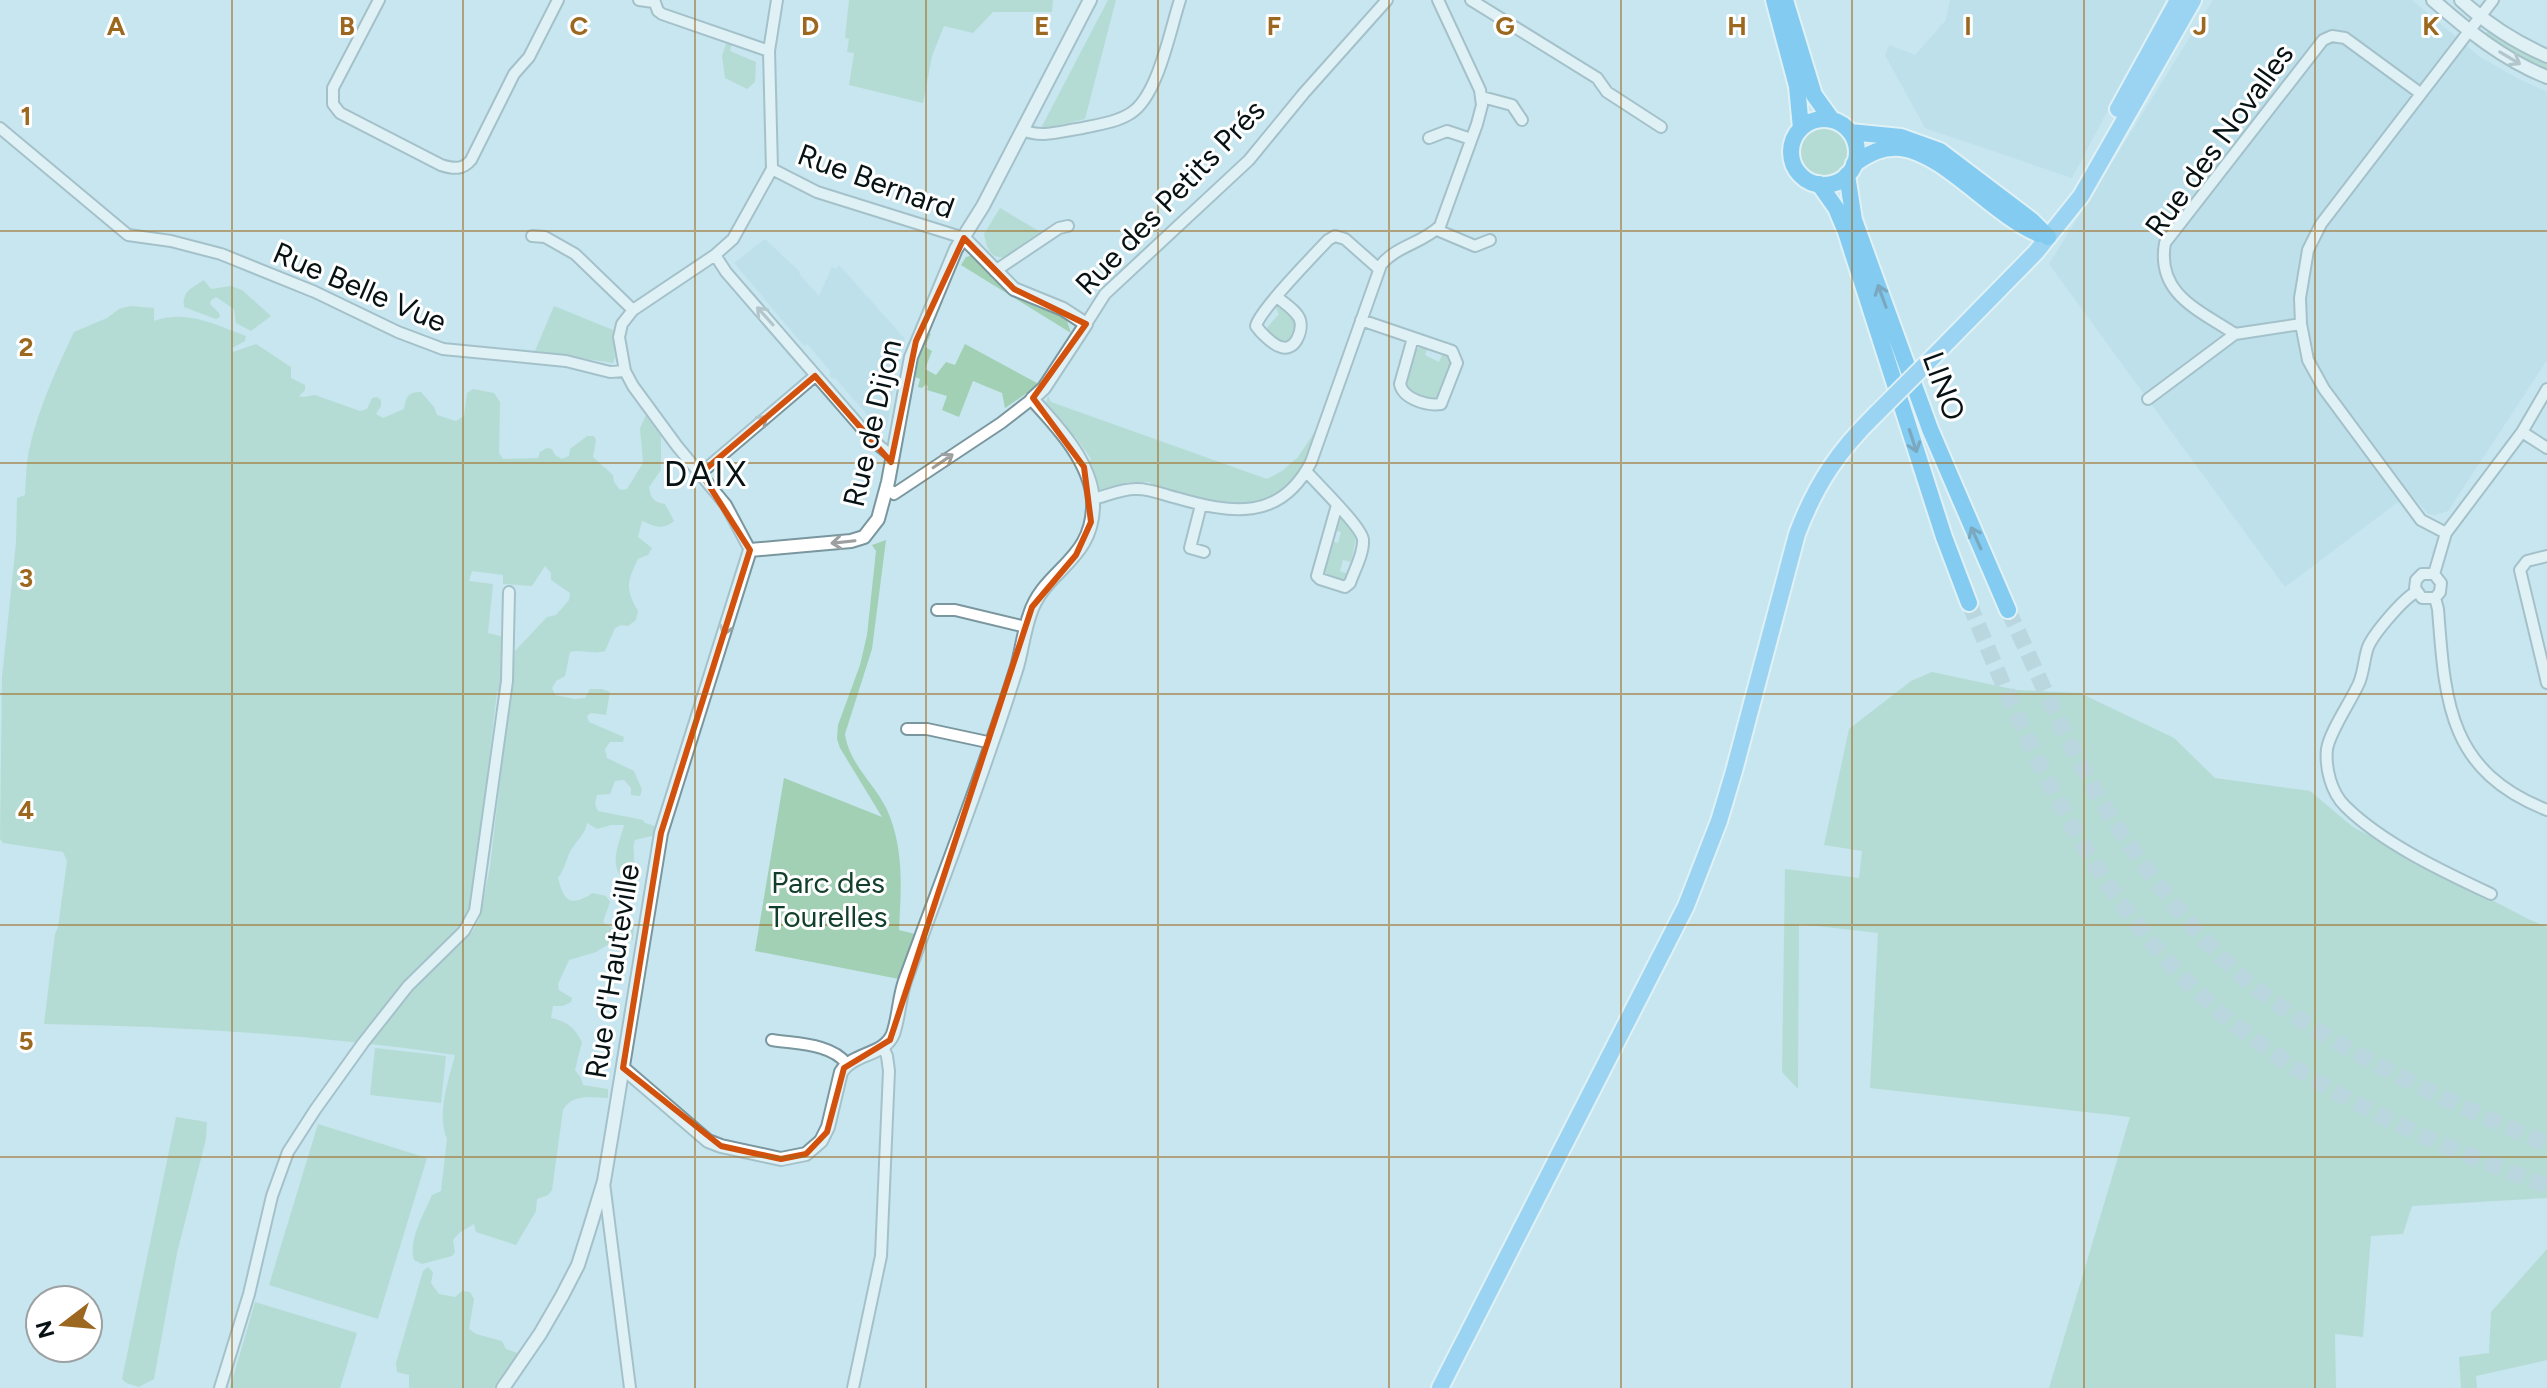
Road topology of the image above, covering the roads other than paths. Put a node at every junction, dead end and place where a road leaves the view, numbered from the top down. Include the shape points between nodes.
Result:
1 (379, 0) edge
2 (558, 0) edge
3 (639, 0) edge
4 (777, 0) edge
5 (1090, 0) edge
6 (1180, 0) edge
7 (1387, 0) edge
8 (1438, 0) edge
9 (1471, 0) edge
10 (1774, 0) edge
11 (1785, 0) edge
12 (2178, 0) edge
13 (2193, 0) edge
14 (2433, 0) edge
15 (2461, 0) edge
16 (2493, 0) edge
17 (654, 1) edge
18 (2479, 17) junction
19 (2469, 31) junction
20 (769, 51) junction
21 (2547, 56) edge
22 (2547, 77) edge
23 (2420, 93) junction
24 (1482, 97) junction
25 (1522, 120) dead end
26 (1832, 120) junction
27 (1661, 127) dead end
28 (0, 128) edge
29 (1801, 128) junction
30 (1023, 130) junction
31 (1850, 132) junction
32 (1429, 138) dead end
33 (1471, 139) junction
34 (772, 169) junction
35 (1850, 170) junction
36 (1819, 184) junction
37 (1068, 226) dead end
38 (1437, 230) junction
39 (532, 236) dead end
40 (2048, 237) junction
41 (964, 238) junction
42 (1490, 240) dead end
43 (715, 255) junction
44 (1379, 269) junction
45 (995, 271) junction
46 (1277, 297) junction
47 (633, 310) junction
48 (1361, 320) junction
49 (1086, 324) junction
50 (2301, 324) junction
51 (2235, 334) junction
52 (1413, 338) junction
53 (625, 371) junction
54 (815, 376) junction
55 (2547, 389) edge
56 (1032, 399) junction
57 (2148, 399) dead end
58 (2522, 432) junction
59 (2547, 448) edge
60 (893, 453) junction
61 (1306, 471) junction
62 (701, 473) junction
63 (887, 487) junction
64 (1093, 499) junction
65 (1201, 505) junction
66 (1337, 505) junction
67 (2446, 533) junction
68 (750, 550) junction
69 (1204, 552) dead end
70 (2547, 556) edge
71 (2434, 574) junction
72 (509, 592) dead end
73 (2416, 592) junction
74 (2435, 598) junction
75 (1969, 603) tunnel mouth
76 (937, 610) dead end
77 (2008, 610) tunnel mouth
78 (1026, 627) junction
79 (2547, 683) edge
80 (907, 729) dead end
81 (992, 743) junction
82 (2547, 810) edge
83 (2491, 894) dead end
84 (772, 1040) dead end
85 (883, 1047) junction
86 (847, 1064) junction
87 (623, 1068) junction
88 (604, 1181) junction
89 (220, 1388) edge
90 (503, 1388) edge
91 (630, 1388) edge
92 (853, 1388) edge
93 (1440, 1388) edge

1 - 2 street via 333,88 333,104 340,113 456,169 471,160
3 - 17 street
4 - 20 street
5 - 30 street, Rue de Dijon
6 - 30 street via 1156,73 1134,111 1109,122 1046,135
7 - 49 street, Rue des Petits Prés via 1249,160 1105,294
8 - 24 street
9 - 27 street via 1597,78 1607,92
10 - 29 highway, LINO via 1797,86
11 - 26 highway via 1814,95
12 - 40 main road
13 - 40 main road via 2081,196
14 - 19 street
15 - 18 street
16 - 18 street
17 - 20 street via 662,14
18 - 19 street
18 - 21 street
19 -> 22 street
19 - 23 street
20 - 34 street
23 - 50 street via 2321,224 2302,275
23 - 51 street, Rue des Novalles via 2345,38 2323,40 2165,243 2164,273 2171,286
24 - 25 street via 1512,105
24 - 33 street
26 - 29 highway via 1815,120
26 - 31 highway
28 - 53 street, Rue Belle Vue via 128,235 221,254 443,349
29 - 36 highway, LINO via 1793,143 1794,164 1804,178
30 - 41 street, Rue de Dijon
31 - 35 highway, LINO via 1857,150
31 - 40 highway via 1901,137 1940,151
32 - 33 street via 1447,131
33 - 38 street
34 - 41 street, Rue Bernard via 817,192
34 - 43 street via 733,239
35 - 36 highway via 1832,184
35 - 40 highway via 1874,151 1917,152 2020,226
77 -> 35 highway, LINO via 1930,429 1854,220 1848,196
36 -> 75 highway, LINO via 1846,232
37 - 45 street
38 - 42 street via 1475,246
38 - 44 street via 1391,255
39 - 47 street via 545,237 575,254
40 - 93 main road, bridge via 1835,458 1817,486 1723,808 1686,906
41 - 45 street
41 - 60 street, Rue de Dijon via 916,341
43 - 47 street
54 -> 43 street
44 - 46 street via 1335,236
44 - 48 street
45 - 49 street via 1014,289
46 - 46 street via 1256,326 1287,348 1300,333 1300,324
47 - 53 street via 620,330
48 - 52 street
48 - 61 street
49 - 56 street, Rue des Petits Prés
50 - 51 street
50 - 67 street via 2308,360 2324,389 2421,520
51 - 57 street
52 - 52 street via 1456,356 1441,404 1401,390
53 - 62 street
54 - 60 street via 871,439
62 -> 54 street
55 - 58 street
63 -> 56 street via 894,494
56 - 64 street via 1079,457
58 - 59 street
58 - 67 street
60 - 63 street, Rue de Dijon
61 - 65 street via 1286,495 1262,506 1233,511
61 - 66 street
62 - 68 street
63 -> 68 street, Rue de Dijon via 878,519 860,539
64 - 65 street via 1133,489
64 - 78 street via 1082,545 1039,594
65 - 69 street via 1190,548
66 - 66 street via 1363,539 1350,583 1343,587 1317,576
67 - 71 street
68 -> 87 street, Rue d'Hauteville via 661,833
70 - 79 street via 2527,561 2520,570
71 - 73 street via 2418,577
71 - 74 street via 2441,588
72 - 89 street via 507,681 475,911 464,931 408,986 363,1043 288,1152
73 - 74 street
73 - 83 street via 2369,645 2361,680 2327,746 2327,769 2343,804 2369,825 2425,863
74 - 82 street via 2447,698 2458,731 2498,784
76 - 78 street
78 - 81 street
80 - 81 street
81 - 85 street via 903,987 894,1031
84 - 86 street via 824,1049
85 - 86 street
85 - 92 street via 889,1071 881,1256
86 - 87 street via 821,1141 806,1154 781,1159 708,1141
87 - 88 street, Rue d'Hauteville
88 - 90 street, Rue d'Hauteville via 578,1265
88 - 91 street

